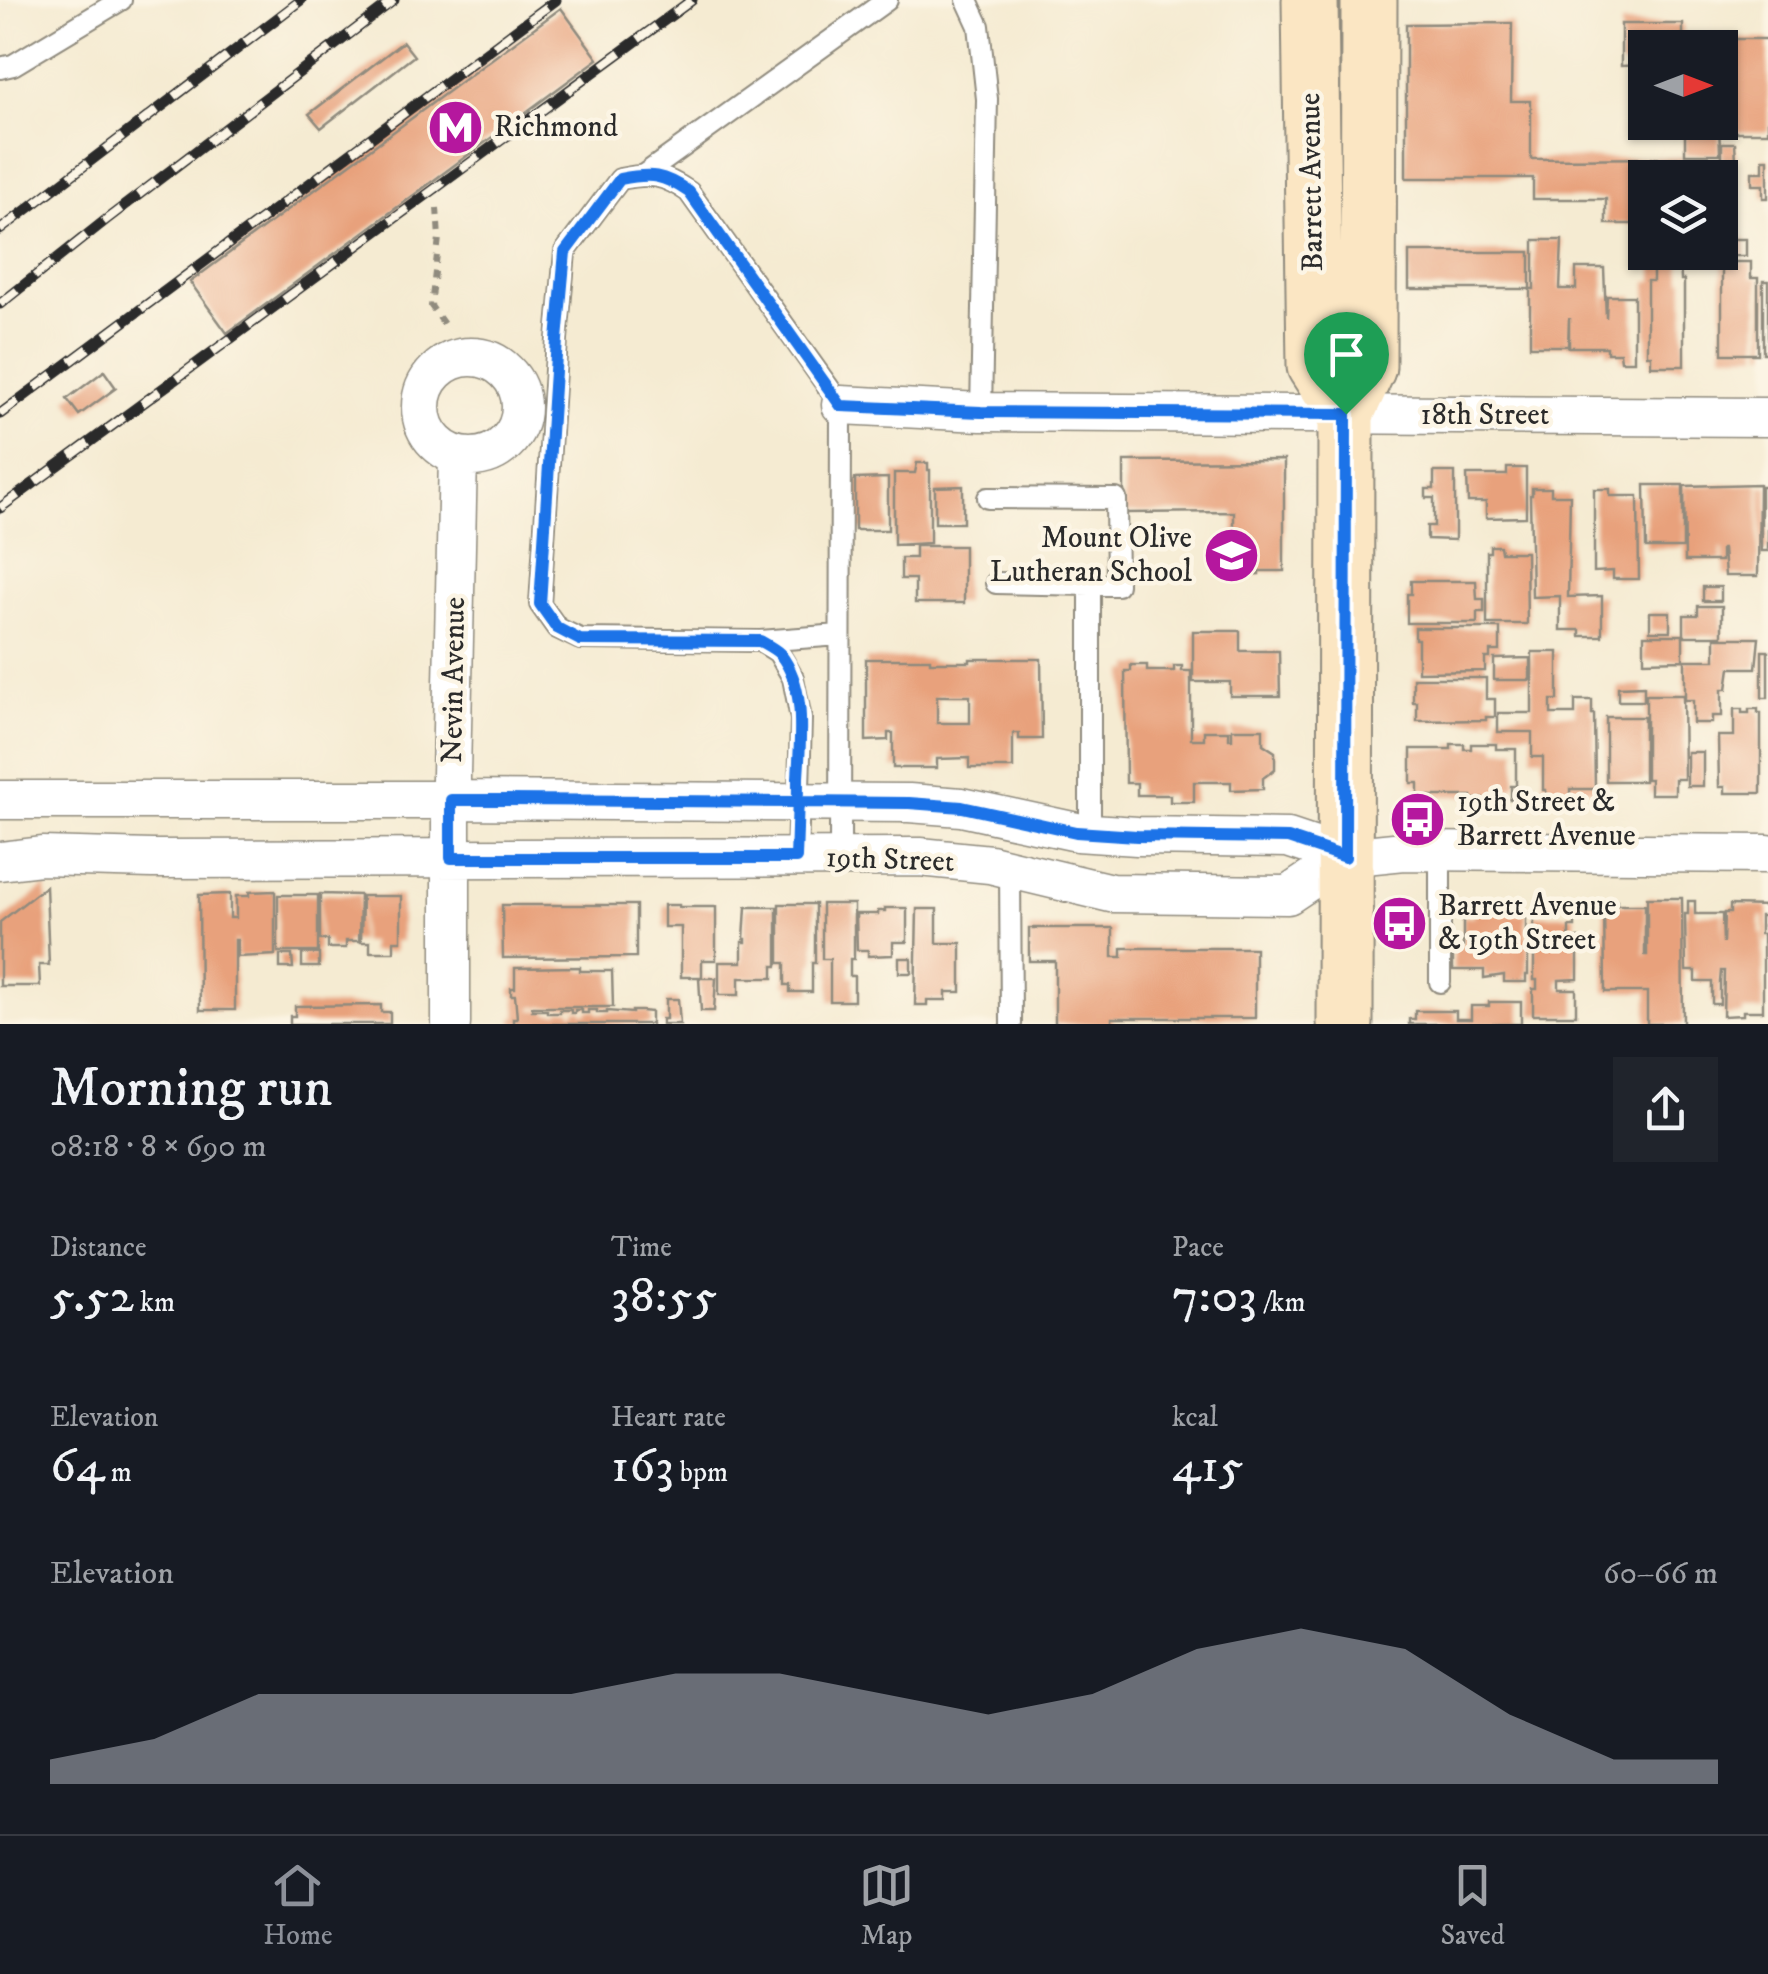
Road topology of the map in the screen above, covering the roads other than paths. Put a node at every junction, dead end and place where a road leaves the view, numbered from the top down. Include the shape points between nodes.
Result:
1 (122, 0) edge
2 (887, 0) edge
3 (967, 0) edge
4 (1310, 0) edge
5 (1369, 0) edge
6 (0, 68) edge
7 (645, 174) junction
8 (841, 406) junction
9 (981, 412) junction
10 (1346, 414) junction
11 (1768, 417) edge
12 (458, 456) dead end
13 (988, 498) dead end
14 (996, 583) dead end
15 (1090, 584) junction
16 (840, 634) junction
17 (760, 641) junction
18 (0, 800) edge
19 (451, 800) junction
20 (798, 802) junction
21 (839, 802) junction
22 (1090, 833) junction
23 (1440, 853) junction
24 (1768, 854) edge
25 (840, 857) junction
26 (1345, 857) junction
27 (451, 858) junction
28 (796, 858) junction
29 (0, 861) edge
30 (1010, 868) junction
31 (1440, 982) dead end
32 (451, 1024) edge
33 (1010, 1024) edge
34 (1345, 1024) edge

1 - 6 lane
2 - 7 lane
3 - 9 lane via 979,26 987,99
4 - 10 main road, Barrett Avenue via 1314,366
5 - 10 main road, Barrett Avenue via 1368,367
7 - 8 lane via 668,178 689,192
7 - 17 lane via 620,179 565,252 540,604 557,628 580,640
8 - 9 street, 18th Street
8 - 16 lane
9 - 10 street, 18th Street
10 - 11 street, 18th Street
10 - 26 main road, Barrett Avenue
12 - 19 street, Nevin Avenue
13 - 15 lane via 1116,499 1117,585
14 - 15 lane
15 - 22 lane
16 - 17 lane
16 - 21 lane
17 - 20 lane via 778,652 793,678 800,719
18 - 19 street, 19th Street
19 - 20 street, 19th Street
19 - 27 street, Nevin Avenue
20 - 21 street, 19th Street
20 - 28 lane
21 - 22 street, 19th Street via 962,807
21 - 25 lane
22 - 26 street, 19th Street via 1288,838
23 - 24 street, 19th Street
23 - 26 street, 19th Street
23 - 31 lane
25 - 28 street, 19th Street
25 - 30 street, 19th Street via 920,857
26 - 30 street, 19th Street via 1288,895 1111,892
26 - 34 main road, Barrett Avenue
27 - 28 street, 19th Street
27 - 29 street, 19th Street
27 - 32 street, Nevin Avenue
30 - 33 lane

